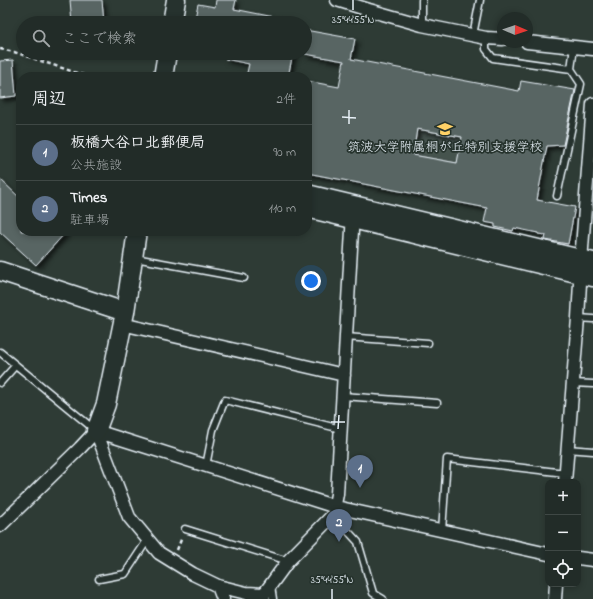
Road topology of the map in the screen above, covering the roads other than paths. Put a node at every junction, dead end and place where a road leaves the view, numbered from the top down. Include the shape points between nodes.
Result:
1 (176, 0) edge
2 (337, 0) edge
3 (422, 0) edge
4 (480, 0) edge
5 (369, 5) edge
6 (173, 16) edge
7 (422, 25) junction
8 (473, 35) junction
9 (486, 38) junction
10 (497, 39) edge
11 (533, 43) edge
12 (574, 47) junction
13 (593, 49) edge
14 (166, 60) edge
15 (571, 69) junction
16 (164, 72) edge
17 (593, 104) edge
18 (312, 196) edge
19 (557, 196) dead end
20 (312, 208) edge
21 (353, 212) junction
22 (136, 236) edge
23 (133, 257) junction
24 (587, 268) edge
25 (0, 271) edge
26 (244, 278) dead end
27 (123, 318) junction
28 (578, 318) junction
29 (593, 319) edge
30 (345, 338) junction
31 (428, 343) dead end
32 (0, 352) edge
33 (16, 365) junction
34 (344, 375) junction
35 (573, 382) junction
36 (0, 383) edge
37 (593, 384) edge
38 (343, 396) junction
39 (437, 403) dead end
40 (341, 429) junction
41 (96, 431) junction
42 (567, 449) junction
43 (593, 451) edge
44 (206, 466) junction
45 (565, 478) edge
46 (334, 511) junction
47 (0, 526) edge
48 (184, 529) road end
49 (442, 531) junction
50 (148, 539) junction
51 (545, 553) edge
52 (581, 558) edge
53 (593, 560) edge
54 (288, 561) junction
55 (99, 579) dead end
56 (218, 586) junction
57 (556, 587) edge
58 (267, 594) edge
59 (223, 599) edge
60 (383, 599) edge
61 (555, 599) edge

1 - 6 street
2 - 5 street
3 - 7 lane
4 - 8 lane
5 - 7 street
7 - 8 street
8 - 9 street
9 - 10 street
9 - 15 lane via 486,49 493,58
11 - 12 street
12 - 13 street
12 - 15 lane
14 - 16 street
15 - 19 lane via 581,84
17 - 24 street
18 - 21 street
20 - 21 street
21 - 24 street
21 - 30 street
22 - 23 street
23 - 26 lane
23 - 27 street
24 - 28 street
25 - 27 street
27 - 34 street
27 - 41 street via 106,404
28 - 29 lane
28 - 35 street
30 - 31 lane
30 - 34 street
32 - 33 lane
33 - 36 lane
33 - 41 lane
34 - 38 street
35 - 37 lane
35 - 42 street
38 - 39 lane
38 - 40 street
40 - 44 lane via 225,400 213,430
40 - 46 street
41 - 44 street
41 - 47 street
41 - 50 street via 130,517
42 - 43 lane
42 - 45 street
44 - 46 street
45 - 49 lane via 447,459
46 - 49 street
46 - 54 street
46 - 60 lane via 358,542 373,594
48 - 54 lane
49 - 51 street
50 - 55 lane via 124,574
50 - 56 street via 159,553 174,558 194,574
52 - 53 street
54 - 58 street
56 - 58 street via 246,593
56 - 59 street
57 - 61 street

